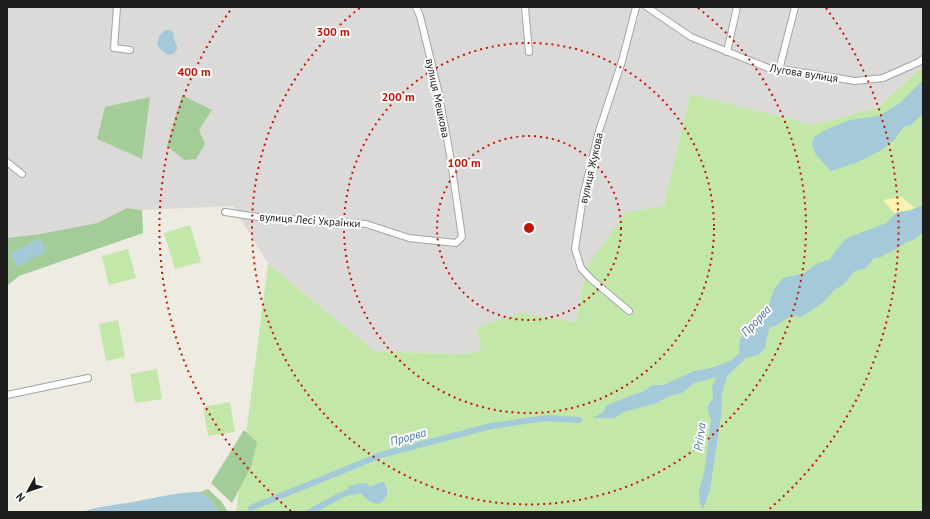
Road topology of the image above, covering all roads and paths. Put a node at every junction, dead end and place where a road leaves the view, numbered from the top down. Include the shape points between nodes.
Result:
1 (117, 7) edge
2 (416, 7) edge
3 (525, 7) edge
4 (636, 7) edge
5 (647, 7) edge
6 (737, 7) edge
7 (796, 7) edge
8 (130, 50) dead end
9 (529, 52) dead end
10 (726, 52) junction
11 (923, 59) edge
12 (779, 70) junction
13 (7, 162) edge
14 (22, 174) dead end
15 (225, 212) dead end
16 (462, 237) joint
17 (629, 311) dead end
18 (88, 378) dead end
19 (7, 395) edge

1 - 8 street via 114,48
2 - 16 street, вулиця Мешкова via 438,90
3 - 9 street
4 - 17 street, вулиця Жукова via 622,61 599,131 583,197 575,249 581,268 591,280
5 - 10 street, Лугова вулиця via 691,37
6 - 10 street
7 - 12 street
10 - 12 street, Лугова вулиця
11 - 12 street, Лугова вулиця via 883,78 855,81
13 - 14 street
15 - 16 street, вулиця Лесі Українки via 258,217 366,224 409,238 456,243
18 - 19 street

